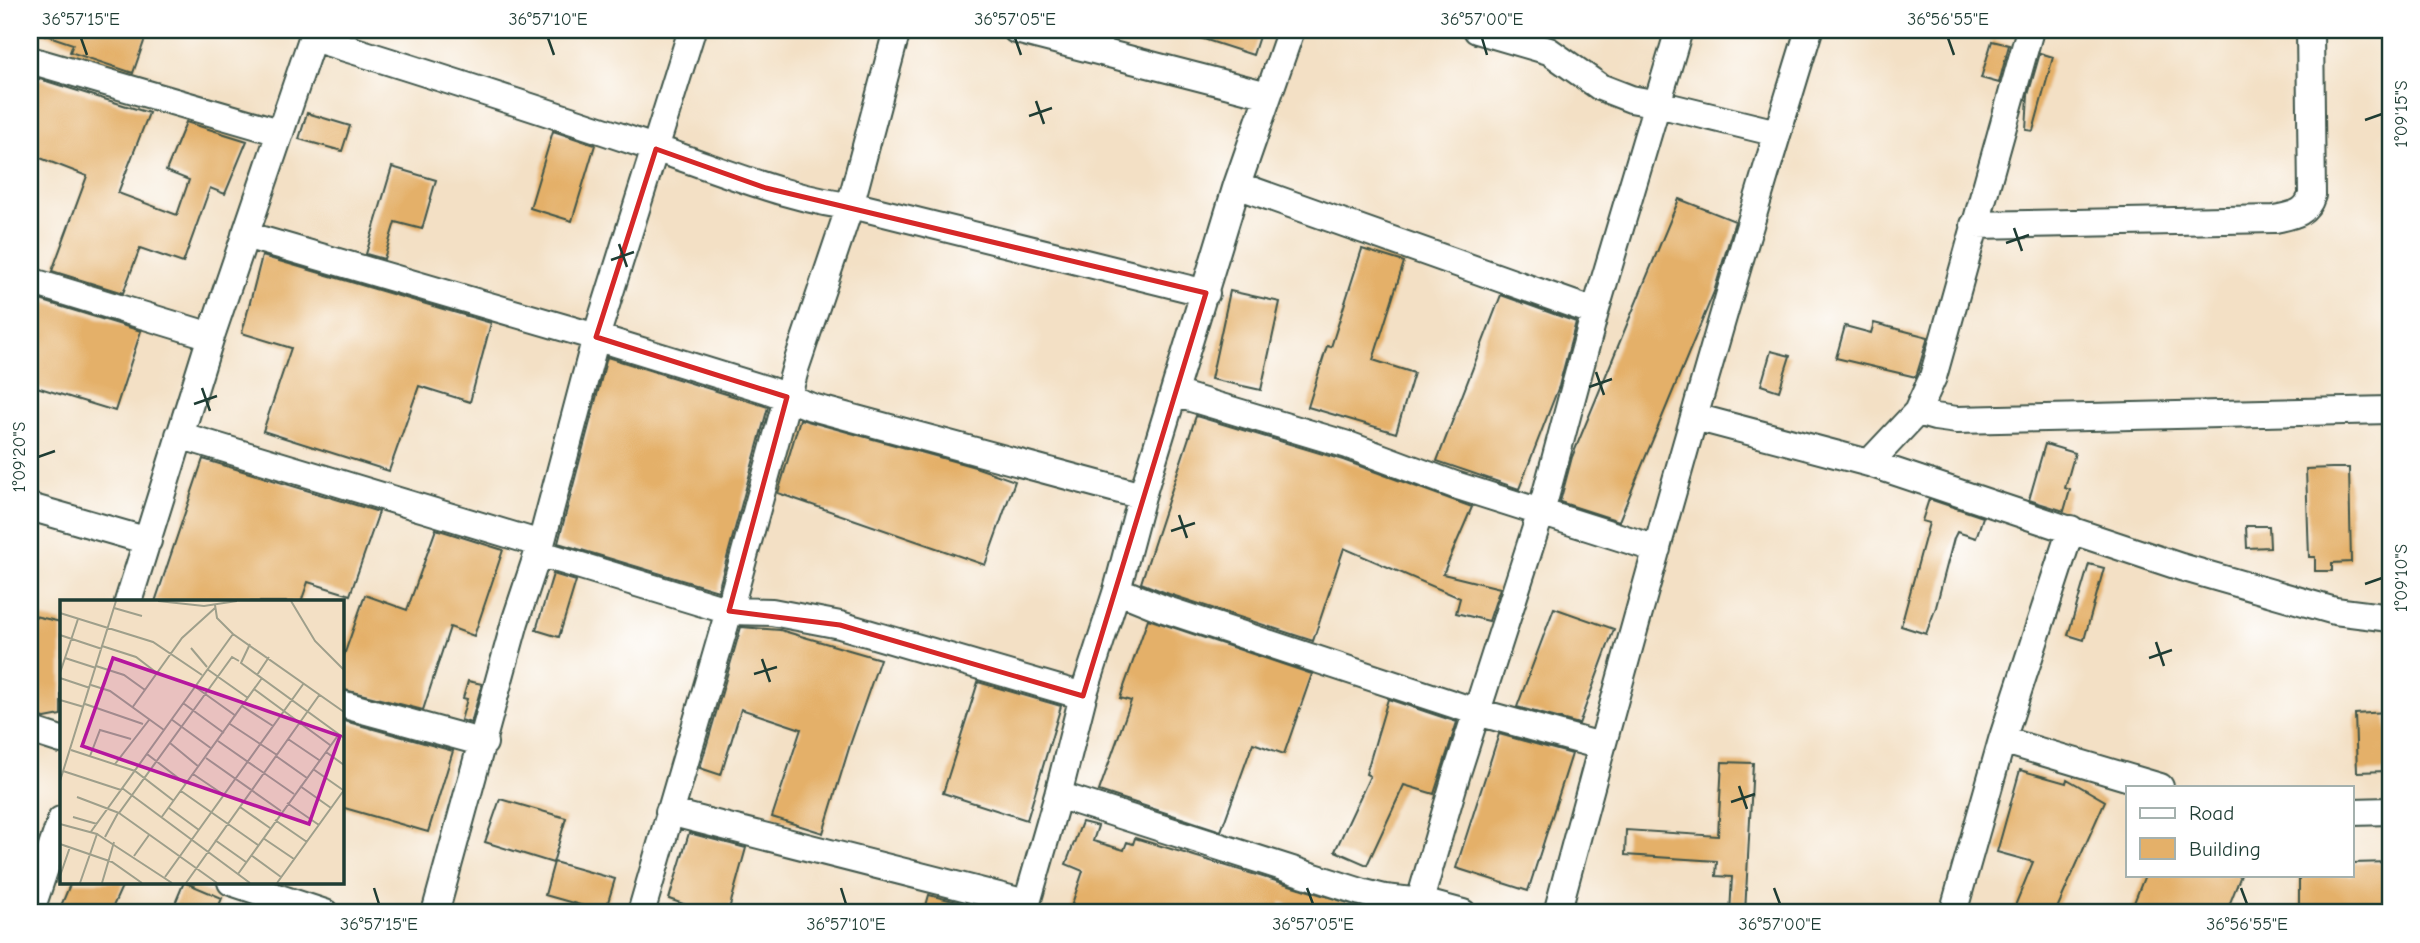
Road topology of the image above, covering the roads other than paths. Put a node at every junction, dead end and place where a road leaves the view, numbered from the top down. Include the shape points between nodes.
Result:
1 (692, 30) edge
2 (897, 30) edge
3 (1016, 30) edge
4 (1290, 30) edge
5 (1478, 30) edge
6 (1679, 30) edge
7 (1809, 30) edge
8 (2029, 30) edge
9 (2310, 30) edge
10 (314, 34) edge
11 (30, 60) edge
12 (1268, 95) junction
13 (1658, 104) junction
14 (279, 132) junction
15 (1777, 134) junction
16 (656, 149) junction
17 (1237, 185) junction
18 (850, 206) junction
19 (1974, 225) junction
20 (245, 235) junction
21 (30, 281) edge
22 (1206, 293) junction
23 (1595, 312) junction
24 (211, 336) junction
25 (596, 337) junction
26 (1174, 393) junction
27 (787, 397) junction
28 (2390, 410) edge
29 (1917, 412) junction
30 (1695, 417) junction
31 (180, 435) junction
32 (1869, 463) junction
33 (1142, 496) junction
34 (30, 507) edge
35 (1541, 512) junction
36 (2071, 529) junction
37 (148, 541) junction
38 (540, 549) junction
39 (1657, 549) junction
40 (1117, 590) junction
41 (129, 600) edge
42 (729, 611) junction
43 (2390, 618) edge
44 (1083, 696) junction
45 (343, 705) edge
46 (1477, 712) junction
47 (30, 730) edge
48 (60, 740) edge
49 (2002, 740) junction
50 (484, 743) junction
51 (1601, 746) junction
52 (2157, 786) edge
53 (1058, 795) junction
54 (2390, 811) edge
55 (668, 812) junction
56 (2354, 812) edge
57 (60, 828) edge
58 (237, 884) edge
59 (1025, 908) edge
60 (1420, 908) edge
61 (30, 913) edge
62 (326, 913) edge
63 (435, 913) edge
64 (641, 913) edge
65 (1463, 913) edge
66 (1557, 913) edge
67 (1953, 913) edge

1 - 16 street
2 - 18 street
3 - 12 street
4 - 12 street
5 - 13 street via 1549,51 1600,87
6 - 13 street
7 - 15 street
8 - 19 street
9 - 19 street via 2312,195 2298,215
10 - 14 street
10 - 16 street
11 - 14 street
12 - 17 street
13 - 15 street
13 - 23 street
14 - 20 street
15 - 30 street
16 - 18 street via 766,188
16 - 25 street
17 - 22 street
17 - 23 street
18 - 22 street
18 - 27 street
19 - 29 street via 1933,377
20 - 24 street
20 - 25 street
21 - 24 street
22 - 26 street
23 - 35 street
24 - 31 street
25 - 27 street
25 - 38 street
26 - 33 street
26 - 35 street via 1348,444
27 - 33 street
27 - 42 street
28 - 29 street via 1957,420
29 - 32 street
30 - 32 street
30 - 39 street
31 - 37 street
31 - 38 street
32 - 36 street
33 - 40 street
34 - 37 street
35 - 39 street
35 - 46 street
36 - 43 street via 2181,568 2335,611
36 - 49 street
37 - 41 street
38 - 42 street
38 - 50 street via 515,622
39 - 51 street
40 - 44 street
40 - 46 street
42 - 44 street via 772,612 840,625
42 - 55 street
44 - 53 street
45 - 50 street
46 - 51 street
46 - 60 street
47 - 48 street
49 - 52 street
49 - 67 street
50 - 63 street
51 - 66 street
53 - 59 street
53 - 60 street
54 - 56 street
55 - 59 street
55 - 64 street
57 - 61 street
58 - 62 street
60 - 65 street

